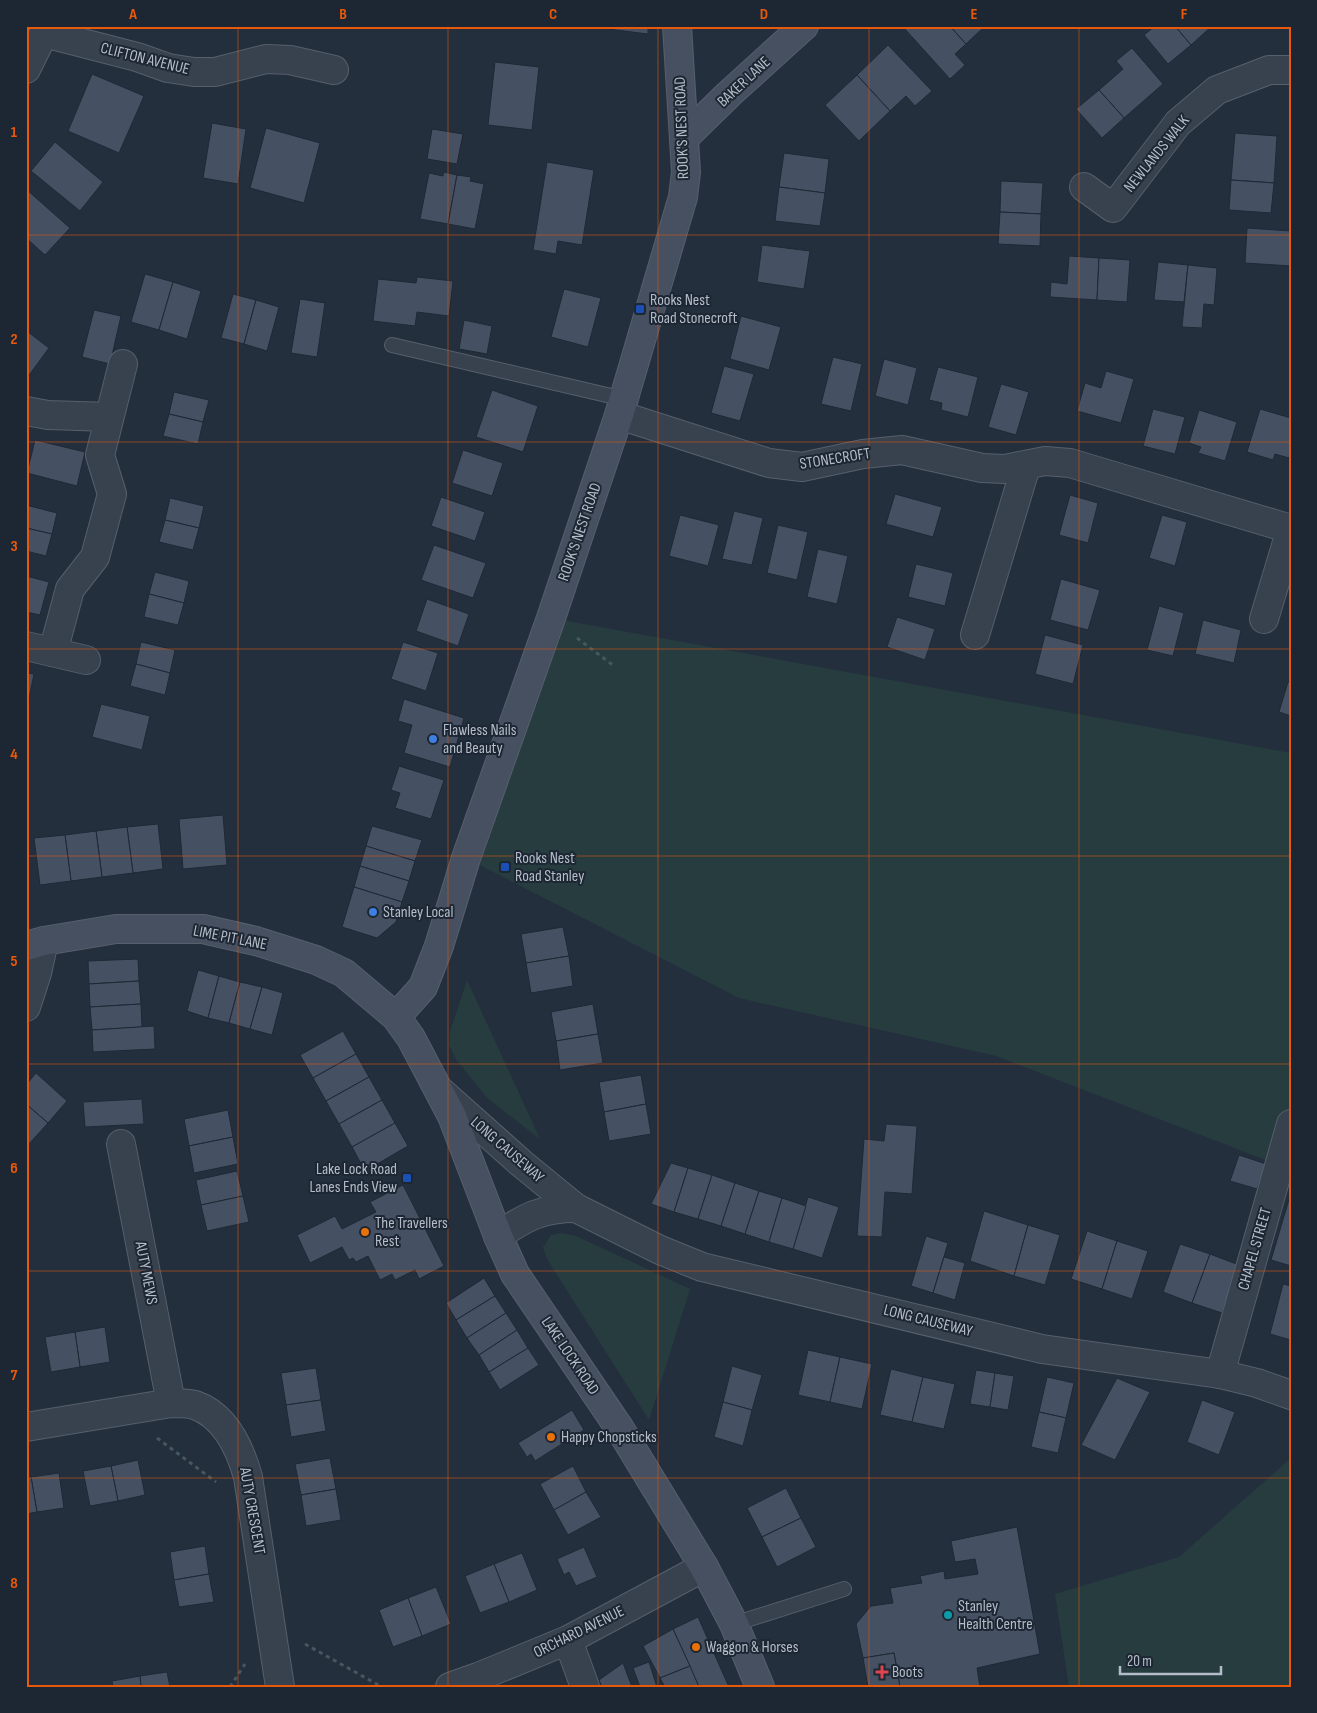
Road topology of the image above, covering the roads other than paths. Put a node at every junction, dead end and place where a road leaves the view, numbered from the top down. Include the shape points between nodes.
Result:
1 (677, 26) edge
2 (804, 26) edge
3 (45, 30) edge
4 (26, 69) edge
5 (334, 70) dead end
6 (1291, 70) edge
7 (684, 138) junction
8 (1084, 187) dead end
9 (392, 345) dead end
10 (123, 364) dead end
11 (622, 407) junction
12 (26, 411) edge
13 (109, 417) junction
14 (1026, 466) junction
15 (1264, 619) dead end
16 (975, 635) dead end
17 (26, 646) edge
18 (54, 652) junction
19 (86, 660) dead end
20 (35, 943) edge
21 (26, 1007) edge
22 (396, 1017) junction
23 (439, 1090) junction
24 (1291, 1124) edge
25 (121, 1144) dead end
26 (576, 1208) junction
27 (498, 1236) junction
28 (1220, 1374) junction
29 (1291, 1395) edge
30 (171, 1403) junction
31 (26, 1427) edge
32 (704, 1568) junction
33 (844, 1589) dead end
34 (734, 1624) junction
35 (568, 1640) junction
36 (280, 1687) edge
37 (450, 1687) edge
38 (585, 1687) edge
39 (760, 1687) edge

1 - 7 street, ROOK'S NEST ROAD
2 - 7 street, BAKER LANE
3 - 4 street, CLIFTON AVENUE
3 - 5 street, CLIFTON AVENUE via 168,68 194,72 215,72 266,59 290,60
6 - 8 street, NEWLANDS WALK via 1269,70 1217,90 1178,123 1113,208
7 - 11 street, ROOK'S NEST ROAD via 686,172 683,197
9 - 11 lane
10 - 13 street
11 - 14 street, STONECROFT via 769,463 802,467 863,454 902,450 982,468
11 - 22 street, ROOK'S NEST ROAD via 466,858 439,946 423,987
12 - 13 street
13 - 18 street via 100,454 112,494 96,557 70,589
14 - 15 street, STONECROFT via 1045,462 1070,463 1291,529
14 - 16 street
17 - 18 street
18 - 19 street
20 - 21 street, LIME PIT LANE
20 - 22 street, LIME PIT LANE via 116,929 203,930 247,939 316,960 344,973
22 - 23 street, LAKE LOCK ROAD
23 - 26 street, LONG CAUSEWAY
23 - 27 street, LAKE LOCK ROAD
24 - 28 street, CHAPEL STREET
25 - 30 street, AUTY MEWS
26 - 27 street via 557,1208 522,1219
26 - 28 street, LONG CAUSEWAY via 702,1267 1042,1349
27 - 32 street, LAKE LOCK ROAD via 515,1274 620,1428
28 - 29 street, LONG CAUSEWAY
30 - 31 street, AUTY CRESCENT
30 - 36 street, AUTY CRESCENT via 193,1404 211,1413 228,1430 241,1453 248,1477
32 - 34 street, LAKE LOCK ROAD
32 - 35 street, ORCHARD AVENUE
33 - 34 lane
34 - 39 street, LAKE LOCK ROAD
35 - 37 street, ORCHARD AVENUE
35 - 38 street

